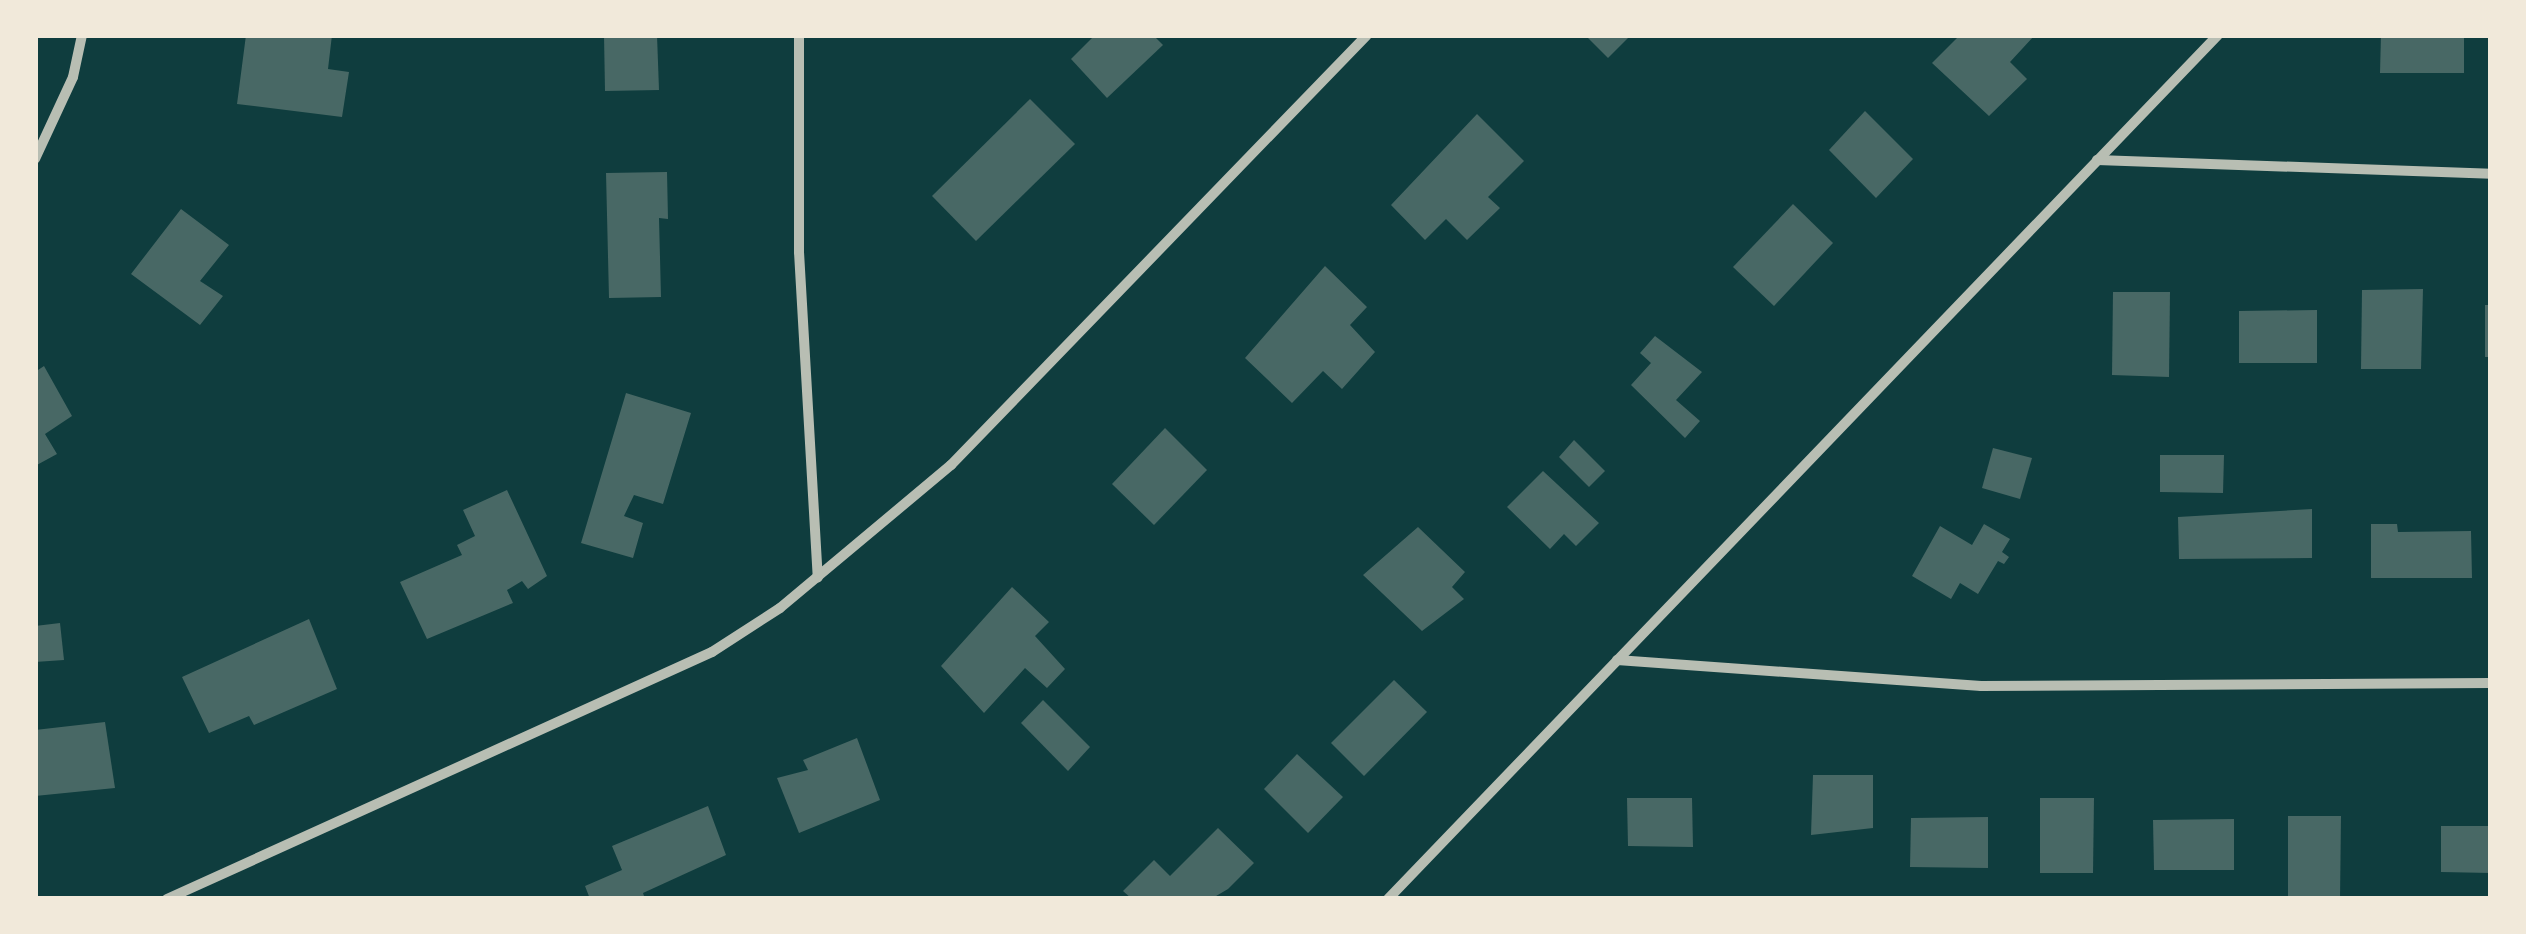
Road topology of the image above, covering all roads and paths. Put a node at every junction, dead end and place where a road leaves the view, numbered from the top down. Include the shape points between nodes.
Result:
1 (82, 35) edge
2 (799, 35) edge
3 (1367, 35) edge
4 (2218, 35) edge
5 (35, 159) edge
6 (2097, 160) junction
7 (2491, 174) edge
8 (818, 577) junction
9 (1618, 660) junction
10 (2491, 684) edge
11 (167, 899) edge
12 (1388, 899) edge

1 - 5 street via 73,77
2 - 8 street via 800,252
3 - 8 street via 951,465
4 - 6 street
6 - 7 street
6 - 9 street
8 - 11 street via 712,652
9 - 10 street via 1981,686
9 - 12 street

